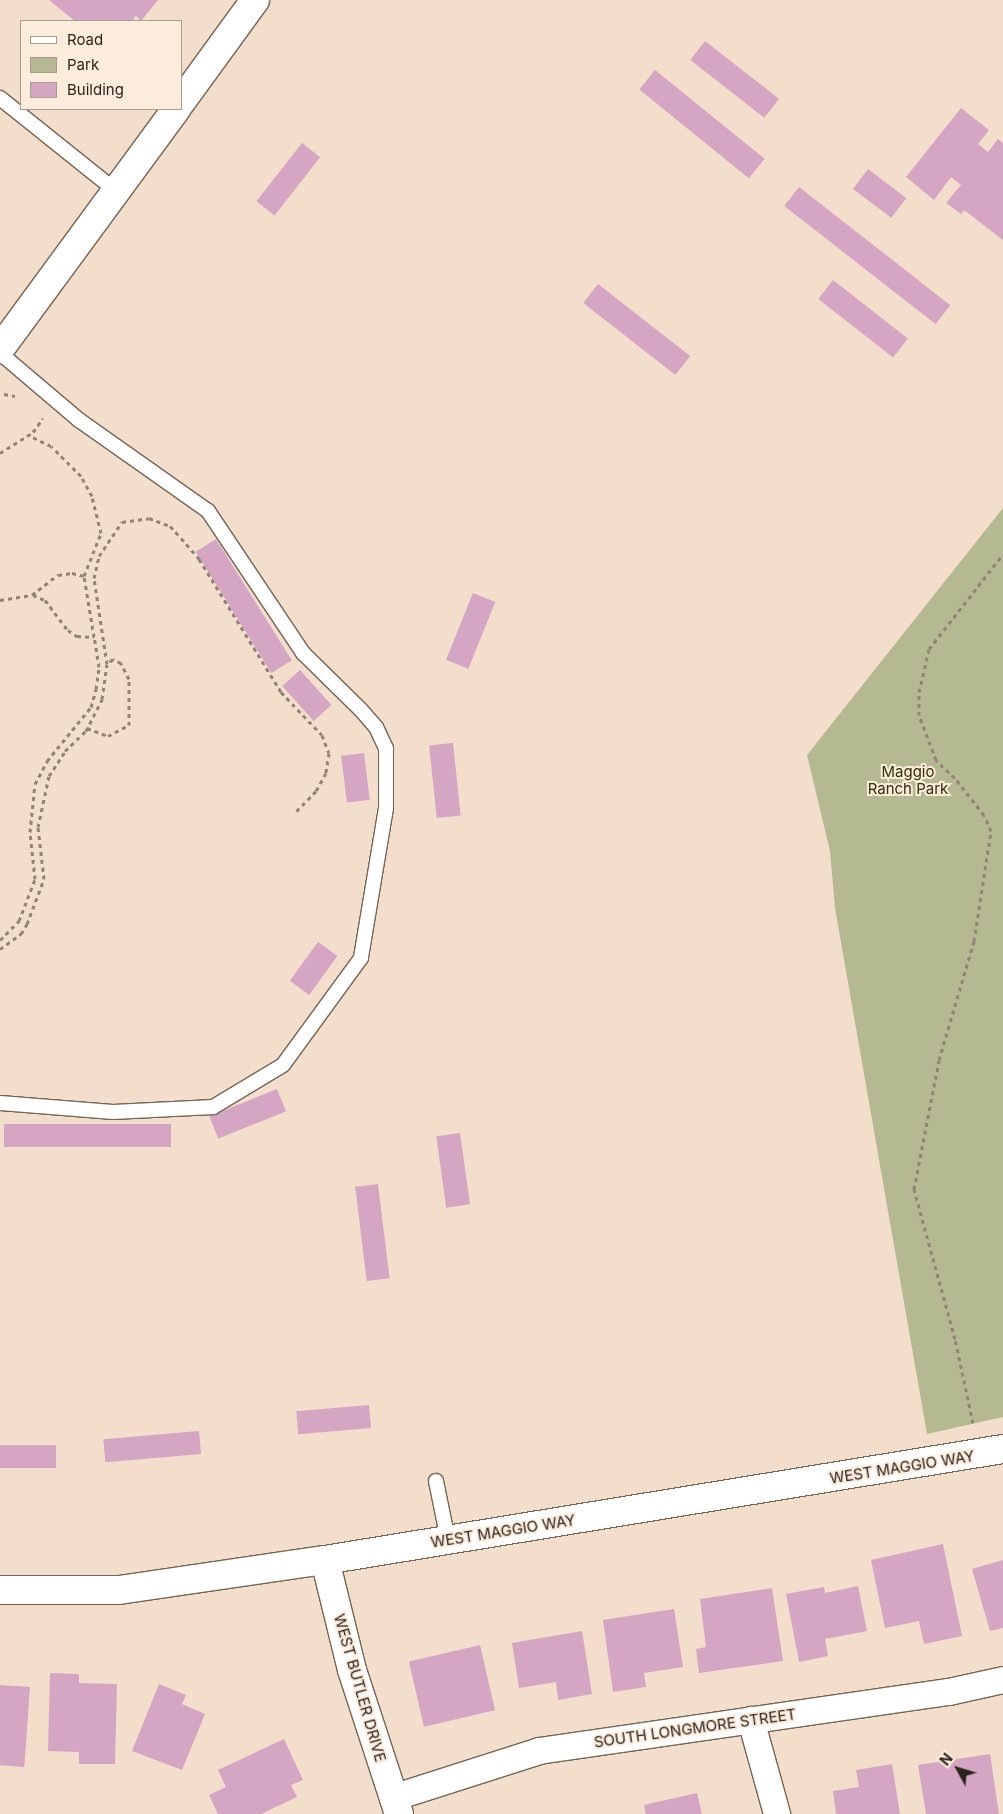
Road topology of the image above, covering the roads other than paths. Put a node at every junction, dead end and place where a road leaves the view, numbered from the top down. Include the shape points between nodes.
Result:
1 (255, 0) edge
2 (0, 98) edge
3 (182, 101) edge
4 (175, 110) edge
5 (116, 191) junction
6 (0, 351) edge
7 (0, 1103) edge
8 (1003, 1449) edge
9 (436, 1481) dead end
10 (448, 1540) junction
11 (325, 1560) junction
12 (0, 1590) edge
13 (1003, 1680) edge
14 (751, 1720) junction
15 (396, 1806) edge
16 (777, 1814) edge

1 - 3 street
2 - 5 lane
4 - 5 street
5 - 6 street
6 - 7 lane via 79,420 208,511 303,653 376,727 386,748 386,808 361,958 283,1065 213,1107 113,1112
8 - 10 street, WEST MAGGIO WAY
9 - 10 lane
10 - 11 street, WEST MAGGIO WAY
11 - 12 street, WEST MAGGIO WAY via 118,1590
11 - 15 street, WEST BUTLER DRIVE via 352,1670
13 - 14 street, SOUTH LONGMORE STREET via 949,1692
14 - 15 street, SOUTH LONGMORE STREET via 539,1751
14 - 16 street

